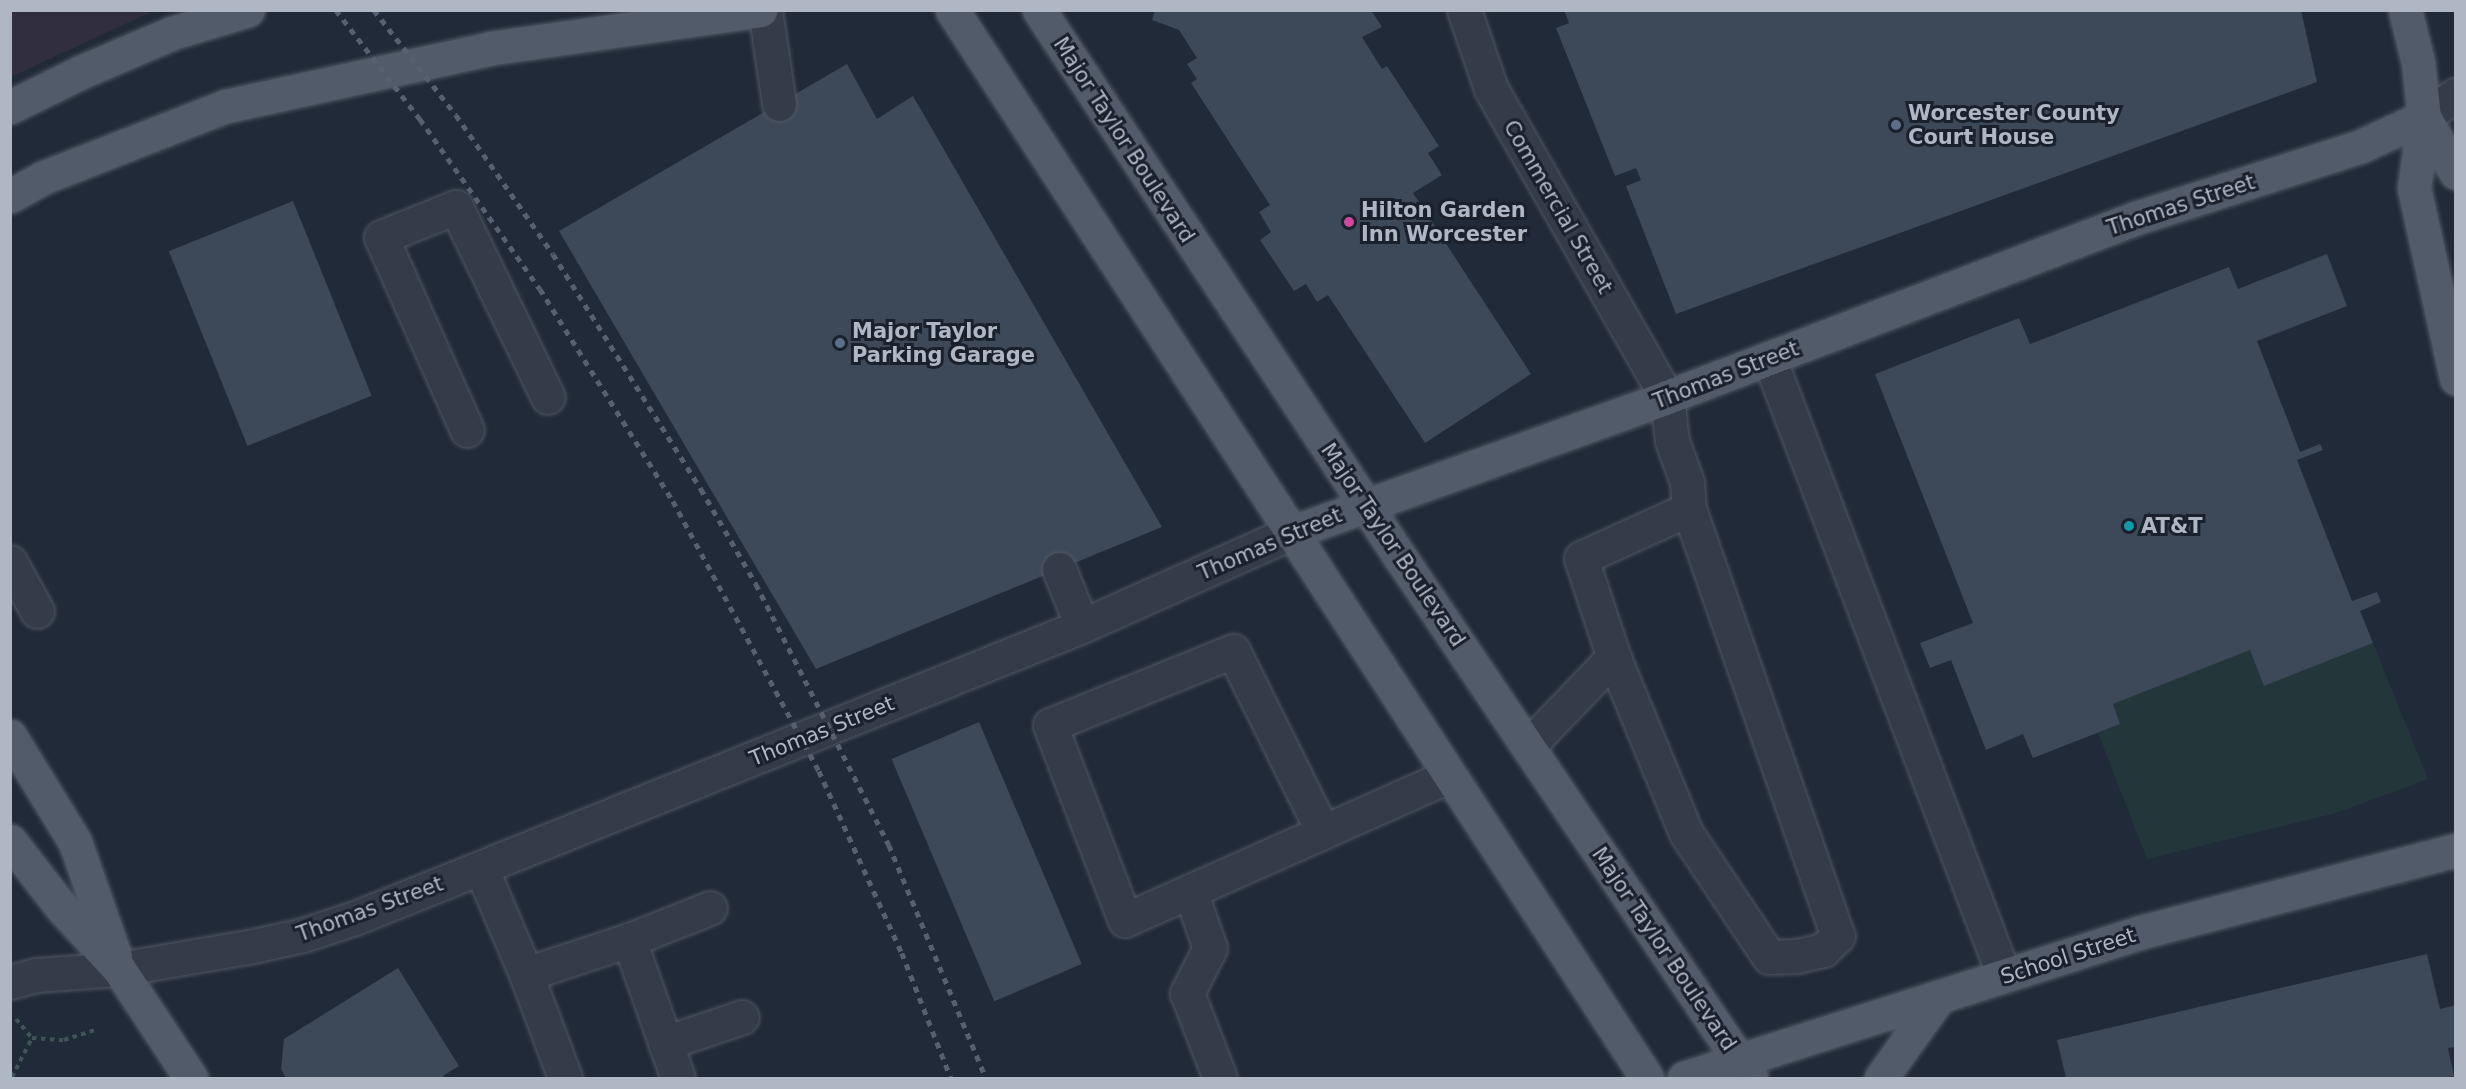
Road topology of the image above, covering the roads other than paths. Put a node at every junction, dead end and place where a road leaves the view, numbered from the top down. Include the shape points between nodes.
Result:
1 (248, 10) edge
2 (760, 10) edge
3 (765, 10) edge
4 (951, 10) edge
5 (1039, 10) edge
6 (1464, 10) edge
7 (2405, 10) edge
8 (2456, 95) edge
9 (779, 104) dead end
10 (10, 107) edge
11 (2424, 117) junction
12 (2456, 173) edge
13 (10, 196) edge
14 (1769, 358) junction
15 (2456, 378) edge
16 (548, 397) dead end
17 (1667, 397) junction
18 (467, 430) dead end
19 (1365, 504) junction
20 (1689, 509) junction
21 (1290, 533) junction
22 (10, 562) edge
23 (1059, 569) dead end
24 (37, 611) dead end
25 (1082, 626) junction
26 (1615, 661) junction
27 (10, 736) edge
28 (1528, 745) junction
29 (1449, 776) junction
30 (1323, 832) junction
31 (10, 841) edge
32 (2456, 850) edge
33 (481, 868) junction
34 (1190, 891) junction
35 (710, 909) dead end
36 (629, 940) junction
37 (119, 969) junction
38 (526, 974) junction
39 (2004, 976) junction
40 (10, 982) edge
41 (1939, 997) junction
42 (742, 1017) dead end
43 (665, 1043) junction
44 (1745, 1070) edge
45 (191, 1078) edge
46 (565, 1078) edge
47 (678, 1078) edge
48 (1220, 1078) edge
49 (1647, 1078) edge
50 (1684, 1078) edge
51 (1881, 1078) edge

1 - 10 main road via 172,33
2 - 13 main road via 491,48 237,103 127,142
3 - 9 street
4 - 21 main road
5 - 19 main road, Major Taylor Boulevard
6 - 17 street, Commercial Street via 1491,89
7 - 11 main road via 2418,62
8 - 11 street
11 - 12 main road
11 - 14 main road, Thomas Street via 2360,147 2136,218
11 - 15 main road via 2414,188
14 - 17 main road, Thomas Street
14 - 39 street
16 - 18 street via 456,207 381,237
17 - 19 main road, Thomas Street
17 - 20 street via 1672,441 1687,482
19 - 21 main road, Thomas Street
19 - 28 main road, Major Taylor Boulevard
20 - 26 street via 1581,558
20 - 26 street via 1838,936 1823,950 1769,957 1686,833
21 - 25 street, Thomas Street
21 - 29 main road
22 - 24 street
23 - 25 street
25 - 33 street, Thomas Street
26 - 28 street via 1604,667
27 - 37 main road via 75,842
28 - 44 main road, Major Taylor Boulevard
29 - 30 street
29 - 49 main road
30 - 34 street
30 - 34 street via 1233,651 1050,725 1125,920
31 - 37 main road via 62,908
32 - 39 main road, School Street via 2141,932
33 - 37 street, Thomas Street via 303,935
33 - 38 street
34 - 48 street via 1210,948 1188,993
35 - 36 street
36 - 38 street
36 - 43 street
37 - 40 street, Thomas Street via 36,975
37 - 45 main road
38 - 46 street
39 - 41 main road, School Street
41 - 44 main road, School Street
41 - 51 main road
42 - 43 street
43 - 47 street
44 - 50 main road, School Street

